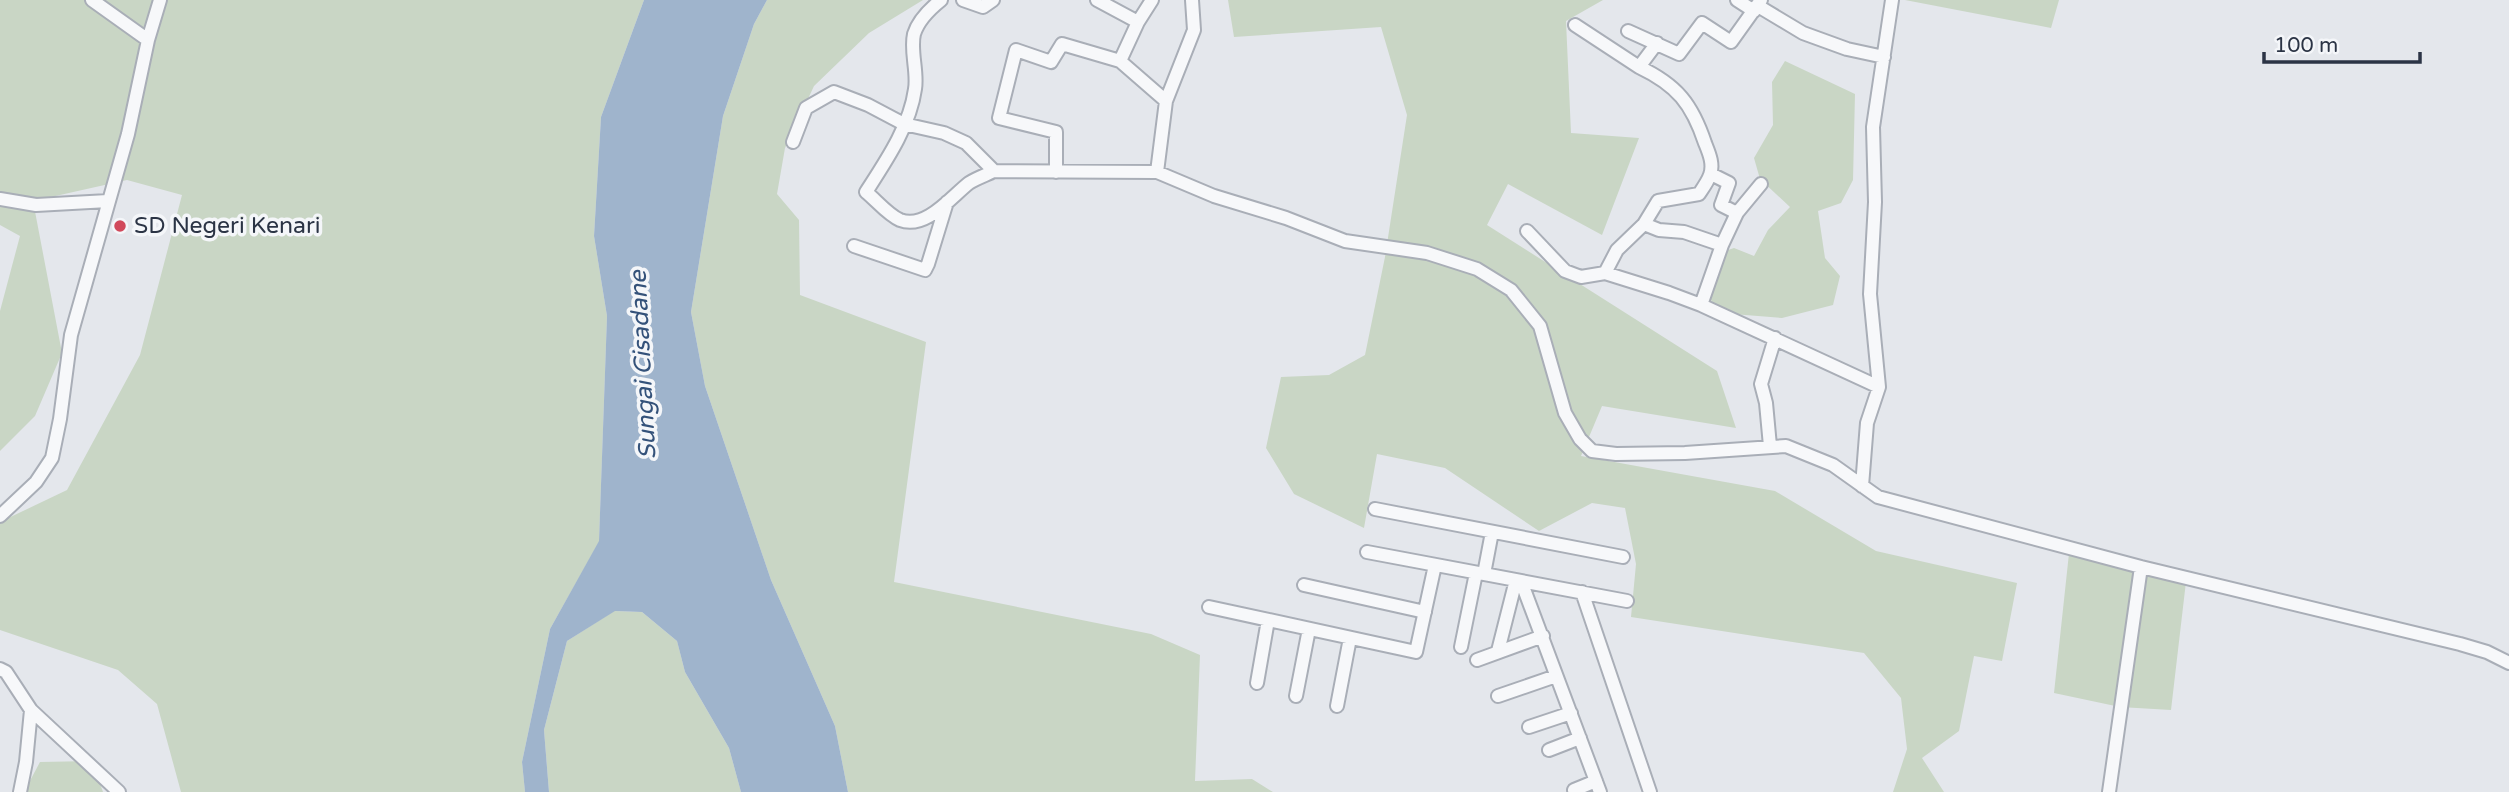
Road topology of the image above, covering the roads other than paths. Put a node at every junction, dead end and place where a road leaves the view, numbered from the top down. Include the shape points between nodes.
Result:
1 (92, 0) edge
2 (160, 0) edge
3 (941, 0) edge
4 (962, 0) edge
5 (993, 0) edge
6 (1097, 0) edge
7 (1152, 0) edge
8 (1192, 0) edge
9 (1737, 0) edge
10 (1892, 0) edge
11 (1758, 6) edge
12 (1138, 22) junction
13 (1575, 26) dead end
14 (1628, 31) dead end
15 (148, 40) junction
16 (1657, 43) junction
17 (1884, 57) junction
18 (1120, 61) junction
19 (1639, 67) junction
20 (1166, 101) junction
21 (904, 124) junction
22 (793, 142) dead end
23 (994, 171) junction
24 (1056, 172) junction
25 (1157, 172) junction
26 (1711, 174) junction
27 (1761, 184) dead end
28 (0, 199) edge
29 (108, 201) junction
30 (947, 202) junction
31 (1737, 213) junction
32 (1644, 224) junction
33 (1527, 230) dead end
34 (854, 246) dead end
35 (1721, 246) junction
36 (1605, 273) junction
37 (1701, 305) junction
38 (1775, 338) junction
39 (1879, 387) junction
40 (1770, 446) junction
41 (1862, 486) junction
42 (1375, 509) dead end
43 (0, 516) edge
44 (1492, 532) junction
45 (1367, 552) dead end
46 (1623, 557) dead end
47 (1435, 565) junction
48 (2141, 567) junction
49 (1480, 573) junction
50 (1519, 581) junction
51 (1304, 585) dead end
52 (1582, 592) junction
53 (1628, 601) dead end
54 (1209, 607) dead end
55 (1425, 612) junction
56 (1268, 620) junction
57 (1309, 629) junction
58 (1543, 636) junction
59 (1350, 638) junction
60 (1461, 647) dead end
61 (1498, 651) junction
62 (1477, 660) dead end
63 (2509, 663) edge
64 (0, 670) edge
65 (1556, 676) junction
66 (1257, 682) dead end
67 (1296, 696) dead end
68 (1498, 696) dead end
69 (1336, 706) dead end
70 (31, 709) junction
71 (1571, 713) junction
72 (1529, 727) dead end
73 (1580, 738) junction
74 (1549, 750) dead end
75 (1598, 787) edge
76 (1574, 790) edge
77 (20, 792) edge
78 (119, 792) edge
79 (1650, 792) edge
80 (2109, 792) edge

1 - 15 street
2 - 15 street
3 - 21 street via 914,34 915,89
4 - 5 street via 983,7
6 - 12 street
7 - 12 street
8 - 20 street via 1194,30
9 - 11 street
10 - 17 street
11 - 16 street via 1731,42 1702,23 1679,54
11 - 17 street via 1803,33
12 - 18 street
13 - 19 street
14 - 16 street
15 - 29 street
16 - 19 street
17 - 39 street via 1873,127 1870,293
18 - 20 street
18 - 24 street via 1062,44 1051,62 1016,50 999,118 1056,132
19 - 26 street via 1660,77 1696,117 1712,163
20 - 25 street
21 - 22 street via 834,92 806,108
21 - 23 street via 966,143
21 - 30 street via 866,192 905,221 923,219
23 - 24 street
23 - 30 street via 972,181
24 - 25 street
25 - 40 street via 1345,241 1427,253 1493,277 1511,290 1540,326 1565,413 1592,451 1685,453
26 - 31 street via 1729,183 1721,205
26 - 32 street via 1699,194 1658,201
27 - 31 street
28 - 29 street via 36,205
29 - 43 street via 71,335 52,458 36,482
30 - 34 street via 925,270
31 - 35 street
32 - 35 street
32 - 36 street via 1617,250
33 - 36 street via 1565,271 1581,277
35 - 37 street
36 - 37 street
37 - 38 street
38 - 39 street
38 - 40 street via 1761,384
39 - 41 street via 1867,423
40 - 41 street via 1810,454
41 - 48 street via 1878,497
42 - 44 street
44 - 46 street
44 - 49 street
45 - 47 street
47 - 49 street
47 - 55 street
48 - 63 street via 2460,644
48 - 80 street
49 - 50 street
49 - 60 street
50 - 52 street
50 - 58 street
50 - 61 street
51 - 55 street
52 - 53 street
52 - 79 street
54 - 56 street
55 - 59 street via 1416,652
56 - 57 street
56 - 66 street
57 - 59 street
57 - 67 street
58 - 61 street
58 - 65 street
59 - 69 street
61 - 62 street
64 - 70 street
65 - 68 street
65 - 71 street
70 - 77 street
70 - 78 street
71 - 72 street
71 - 73 street
73 - 74 street
73 - 75 street
75 - 76 street

